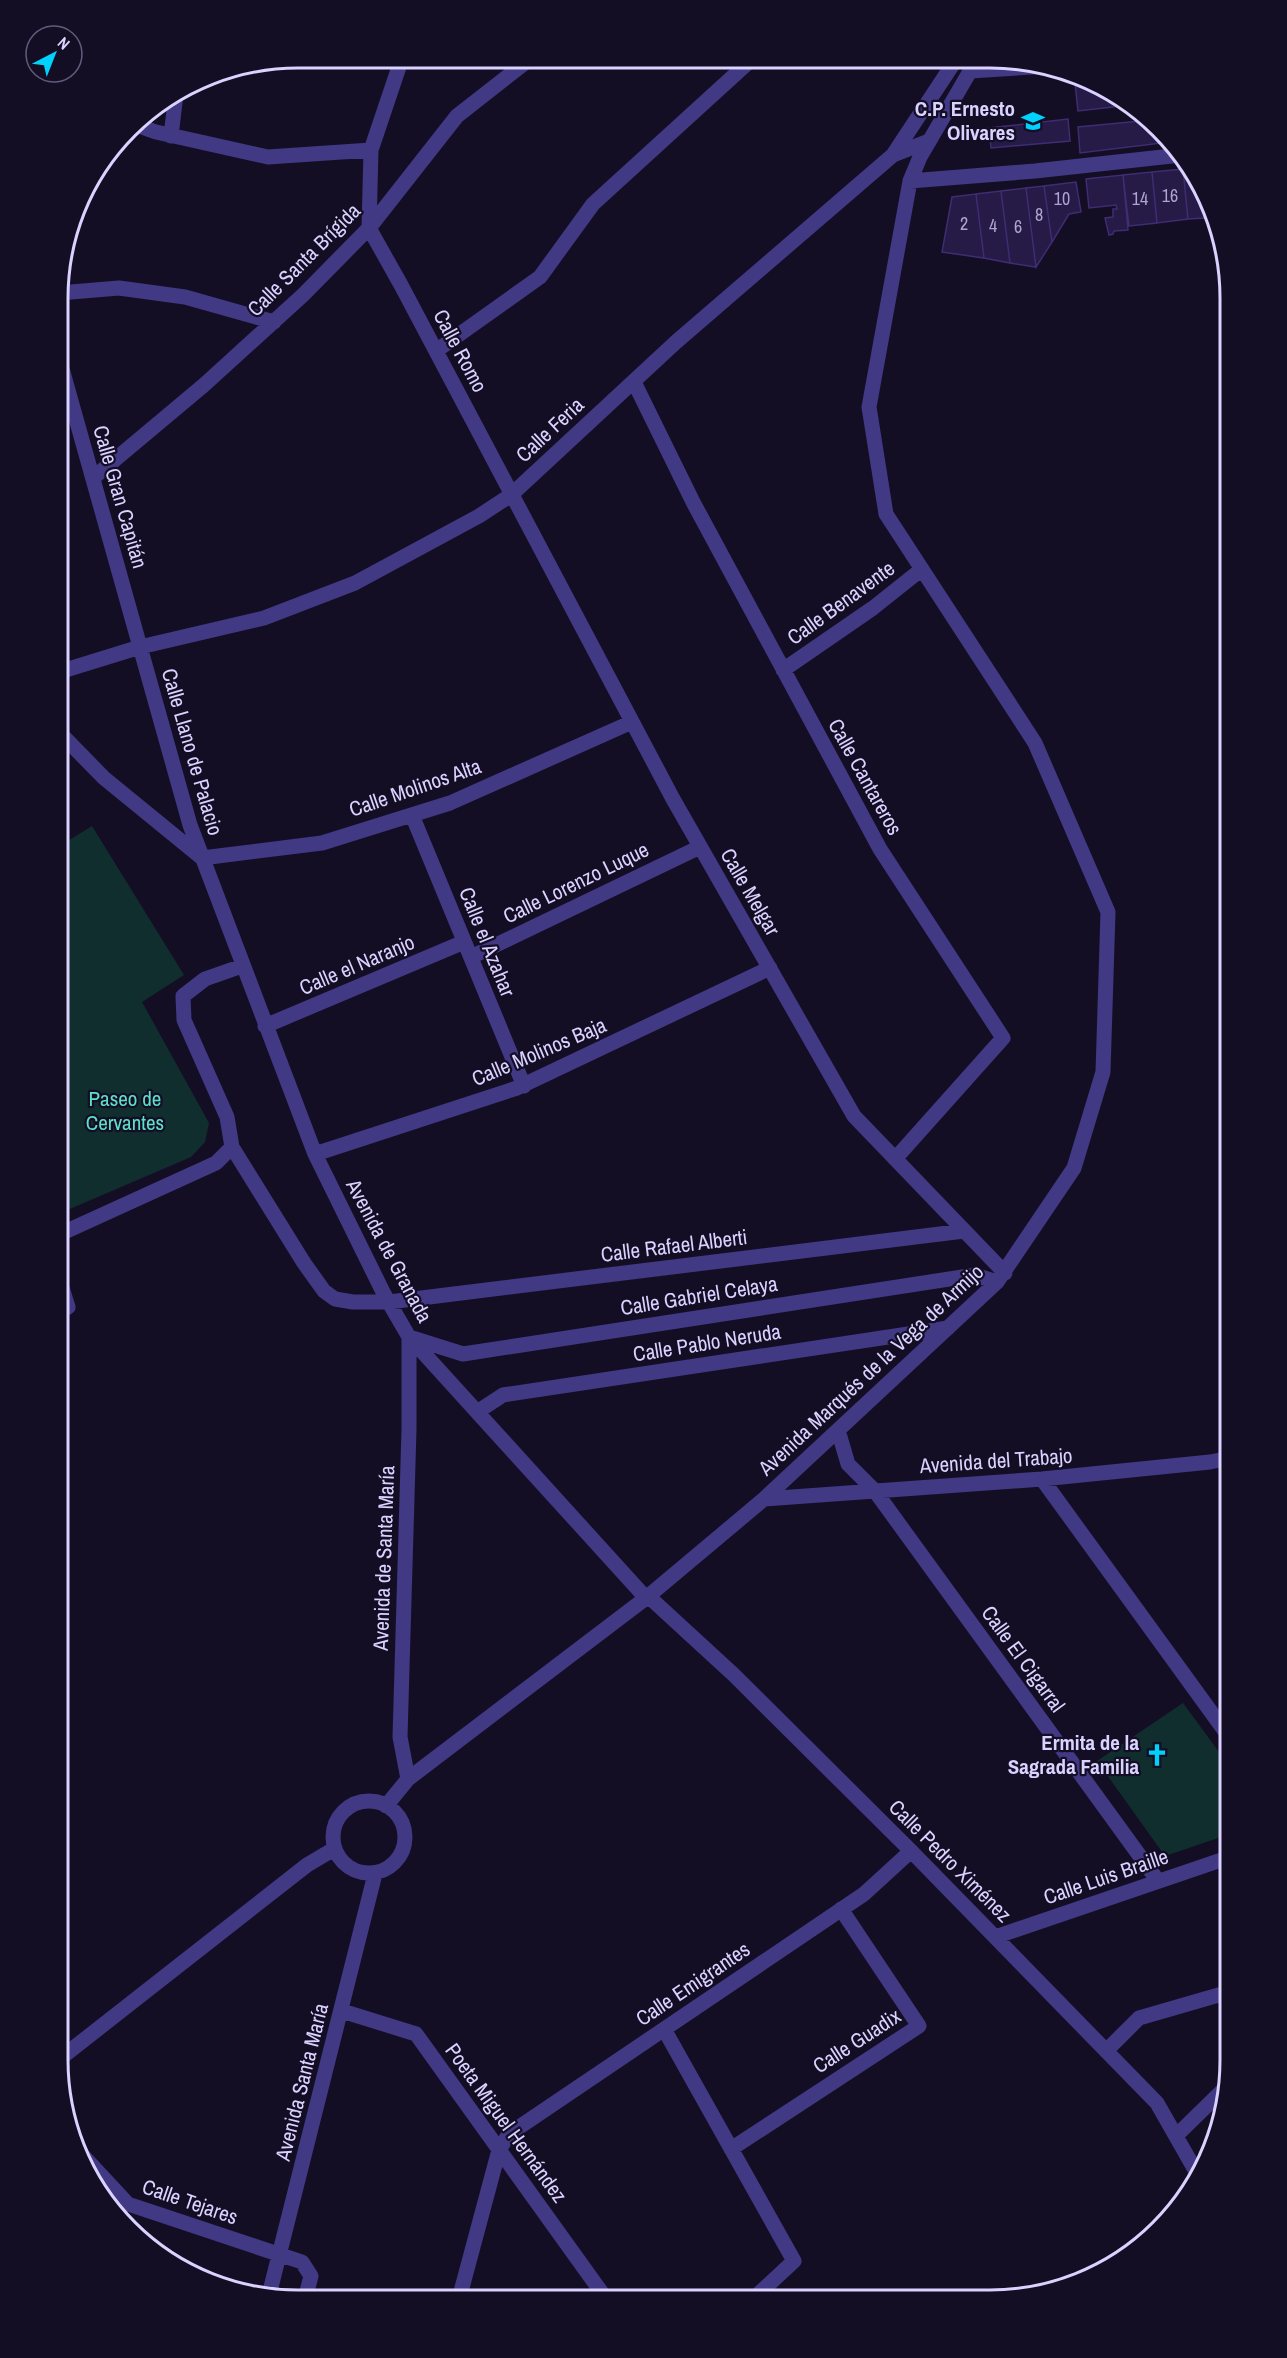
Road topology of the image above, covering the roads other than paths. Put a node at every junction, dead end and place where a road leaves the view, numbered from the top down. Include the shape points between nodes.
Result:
1 (399, 68) edge
2 (518, 68) edge
3 (742, 68) edge
4 (951, 68) edge
5 (972, 68) edge
6 (175, 103) edge
7 (143, 127) edge
8 (171, 136) junction
9 (929, 141) junction
10 (371, 150) junction
11 (893, 155) junction
12 (1170, 155) edge
13 (910, 181) junction
14 (369, 228) junction
15 (68, 292) edge
16 (274, 322) junction
17 (436, 351) junction
18 (634, 382) junction
19 (68, 390) edge
20 (93, 478) junction
21 (511, 495) junction
22 (922, 569) junction
23 (140, 647) junction
24 (68, 669) edge
25 (783, 670) junction
26 (632, 722) junction
27 (68, 741) edge
28 (412, 815) junction
29 (700, 847) junction
30 (202, 858) junction
31 (464, 942) junction
32 (471, 957) junction
33 (242, 966) junction
34 (770, 968) junction
35 (265, 1026) junction
36 (524, 1086) junction
37 (232, 1147) junction
38 (315, 1154) junction
39 (895, 1159) junction
40 (68, 1230) edge
41 (964, 1231) junction
42 (1001, 1278) junction
43 (388, 1302) junction
44 (948, 1328) junction
45 (409, 1337) junction
46 (477, 1412) junction
47 (838, 1430) junction
48 (1220, 1460) edge
49 (1042, 1479) junction
50 (876, 1491) junction
51 (765, 1499) junction
52 (647, 1597) junction
53 (1220, 1724) edge
54 (408, 1779) junction
55 (386, 1806) junction
56 (334, 1849) junction
57 (911, 1851) junction
58 (1220, 1860) edge
59 (375, 1874) junction
60 (1158, 1881) junction
61 (841, 1909) junction
62 (995, 1937) junction
63 (1220, 1995) edge
64 (342, 2011) junction
65 (664, 2029) junction
66 (1106, 2050) junction
67 (68, 2052) edge
68 (1217, 2096) edge
69 (1177, 2135) junction
70 (731, 2149) junction
71 (499, 2150) junction
72 (93, 2166) edge
73 (1194, 2167) edge
74 (279, 2254) junction
75 (270, 2289) edge
76 (307, 2290) edge
77 (462, 2290) edge
78 (600, 2290) edge
79 (763, 2290) edge

1 - 10 street
2 - 14 street, Calle Santa Brígida via 457,116
3 - 17 street via 593,204 540,278
4 - 11 street
5 - 9 street, Avenida Marqués de la Vega de Armijo
6 - 8 street
7 - 8 street
8 - 10 street via 268,157
9 - 11 street, Calle Feria
9 - 13 street, Avenida Marqués de la Vega de Armijo
10 - 14 street
11 - 18 street, Calle Feria
12 - 13 street
13 - 22 street, Avenida Marqués de la Vega de Armijo via 869,407 886,514
14 - 16 street, Calle Santa Brígida
14 - 17 street, Calle Romo
15 - 16 street via 118,288 185,297
16 - 20 street, Calle Santa Brígida
17 - 21 street, Calle Romo
18 - 21 street, Calle Feria
18 - 25 street, Calle Cantareros
19 - 20 street, Calle Gran Capitán
20 - 23 street, Calle Gran Capitán
21 - 23 street, Calle Feria via 355,583 264,618
21 - 26 street, Calle Melgar
22 - 25 street, Calle Benavente
22 - 42 street, Avenida Marqués de la Vega de Armijo via 1035,742 1108,912 1103,1072 1074,1168
23 - 24 street, Calle Feria
23 - 30 street, Calle Llano de Palacio
25 - 39 street, Calle Cantareros via 880,849 1003,1038
26 - 28 street, Calle Molinos Alta via 450,803
26 - 29 street, Calle Melgar
27 - 30 street, Calle Llano de Palacio via 104,778
28 - 30 street, Calle Molinos Alta via 322,843
28 - 31 street, Calle el Azahar
29 - 32 street, Calle Lorenzo Luque
29 - 34 street, Calle Melgar
30 - 33 street, Avenida de Granada
31 - 32 street, Calle el Azahar
31 - 35 street, Calle el Naranjo
32 - 36 street, Calle el Azahar
33 - 35 street, Avenida de Granada
33 - 37 street via 205,979 183,996 184,1020 227,1117
34 - 36 street, Calle Molinos Baja
34 - 39 street, Calle Melgar via 854,1116
35 - 38 street, Avenida de Granada
36 - 38 street, Calle Molinos Baja
37 - 40 street via 216,1163
37 - 43 street, Calle Rafael Alberti via 324,1291 335,1299 352,1302
38 - 43 street, Avenida de Granada
39 - 41 street, Calle Melgar
41 - 42 street, Calle Melgar
41 - 43 street, Calle Rafael Alberti
42 - 44 street, Avenida Marqués de la Vega de Armijo
42 - 45 street, Calle Gabriel Celaya via 975,1275 463,1354
43 - 45 street, Avenida de Granada
44 - 46 street, Calle Pablo Neruda via 503,1395
44 - 47 street, Avenida Marqués de la Vega de Armijo
45 - 46 street, Avenida de Granada
45 - 54 street, Avenida de Santa María via 410,1429 400,1737
46 - 52 street, Avenida de Granada
47 - 50 street, Calle El Cigarral via 848,1464
47 - 51 street, Avenida Marqués de la Vega de Armijo
48 - 49 street, Avenida del Trabajo
49 - 50 street, Avenida del Trabajo
49 - 53 street
50 - 51 street, Avenida del Trabajo
50 - 60 street, Calle El Cigarral
51 - 52 street, Avenida Marqués de la Vega de Armijo
52 - 54 street, Avenida Marqués de la Vega de Armijo
52 - 57 street, Calle Pedro Ximénez via 734,1675
54 - 55 street, Avenida Marqués de la Vega de Armijo
55 - 56 street via 364,1801 349,1806 338,1817 333,1832
55 - 59 street via 403,1822 406,1839 402,1855 390,1868
56 - 59 street via 343,1863 357,1873
56 - 67 street via 307,1865
57 - 61 street, Calle Emigrantes via 864,1894
57 - 62 street, Calle Pedro Ximénez
58 - 60 street, Calle Luis Braille
59 - 64 street, Avenida Santa María
60 - 62 street, Calle Luis Braille
61 - 65 street, Calle Emigrantes
61 - 70 street, Calle Guadix via 919,2026
62 - 66 street, Calle Pedro Ximénez
63 - 66 street via 1139,2018
64 - 71 street, Poeta Miguel Hernández via 416,2034
64 - 74 street, Avenida Santa María
65 - 70 street
65 - 71 street, Calle Emigrantes via 509,2134
66 - 69 street, Calle Pedro Ximénez via 1157,2103
68 - 69 street
69 - 73 street, Calle Pedro Ximénez
70 - 79 street via 794,2261
71 - 77 street
71 - 78 street, Poeta Miguel Hernández
72 - 74 street, Calle Tejares via 128,2204
74 - 75 street, Avenida Santa María
74 - 76 street, Calle Tejares via 302,2262 311,2276

